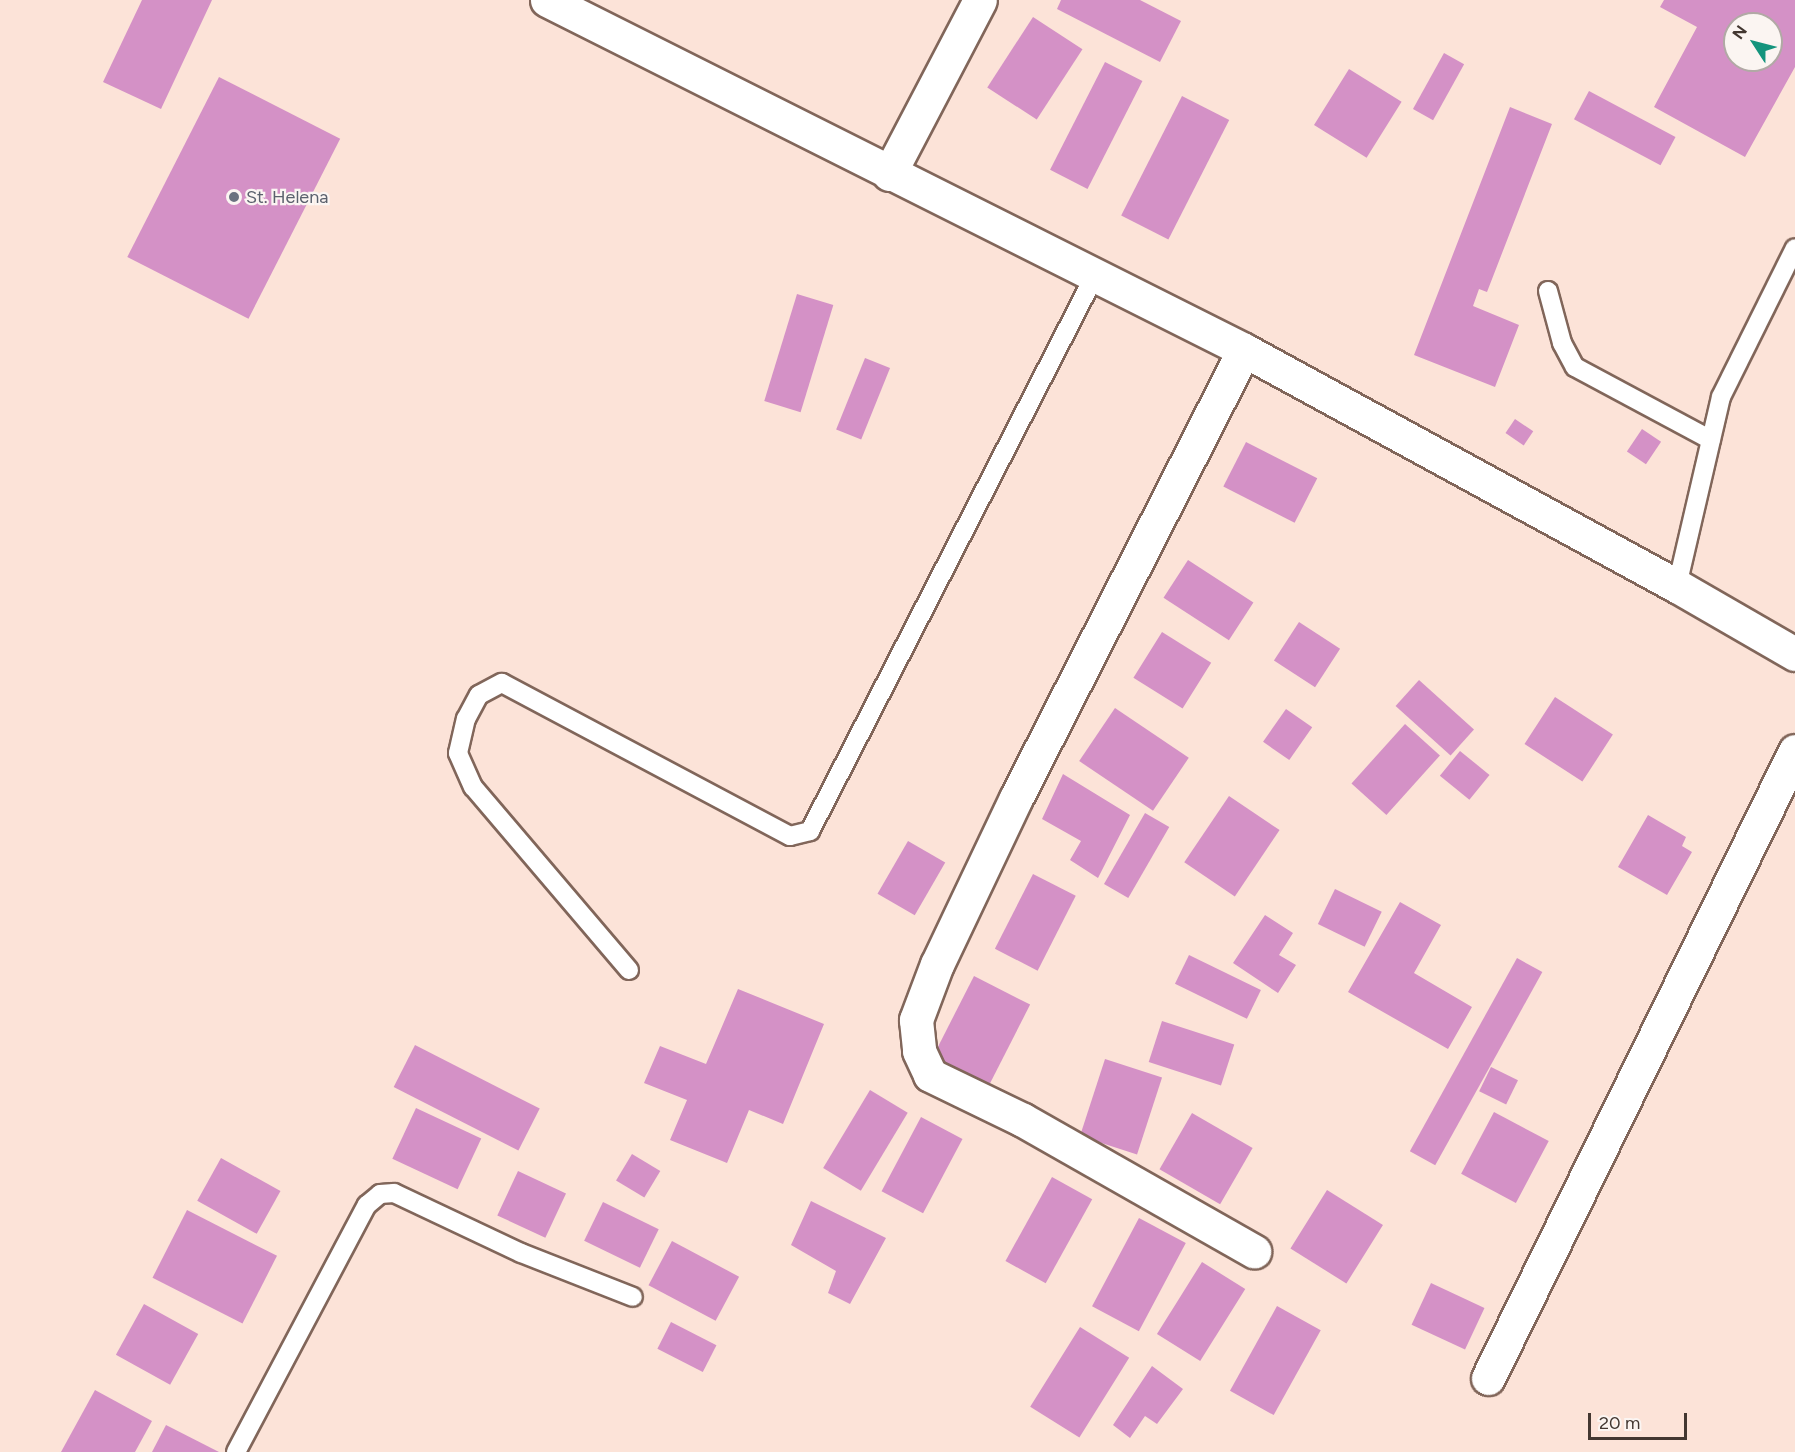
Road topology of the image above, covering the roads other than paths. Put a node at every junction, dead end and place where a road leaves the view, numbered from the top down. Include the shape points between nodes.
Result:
1 (547, 0) edge
2 (980, 0) edge
3 (889, 174) junction
4 (1795, 248) edge
5 (1094, 278) junction
6 (1548, 291) dead end
7 (1244, 350) junction
8 (1712, 440) junction
9 (1677, 586) junction
10 (1795, 654) edge
11 (1795, 751) edge
12 (629, 970) dead end
13 (1254, 1251) dead end
14 (633, 1297) dead end
15 (1488, 1378) dead end
16 (236, 1452) edge

1 - 3 street
2 - 3 street
3 - 5 street
4 - 8 lane via 1721,397
5 - 7 street
5 - 12 lane via 810,831 790,836 502,683 479,695 466,719 458,753 473,787
6 - 8 lane via 1562,343 1575,367
7 - 9 street
7 - 13 street via 1016,798 937,964 916,1020 919,1051 930,1075 1023,1120
8 - 9 lane
9 - 10 street
11 - 15 street
14 - 16 lane via 521,1254 394,1193 380,1194 367,1205

